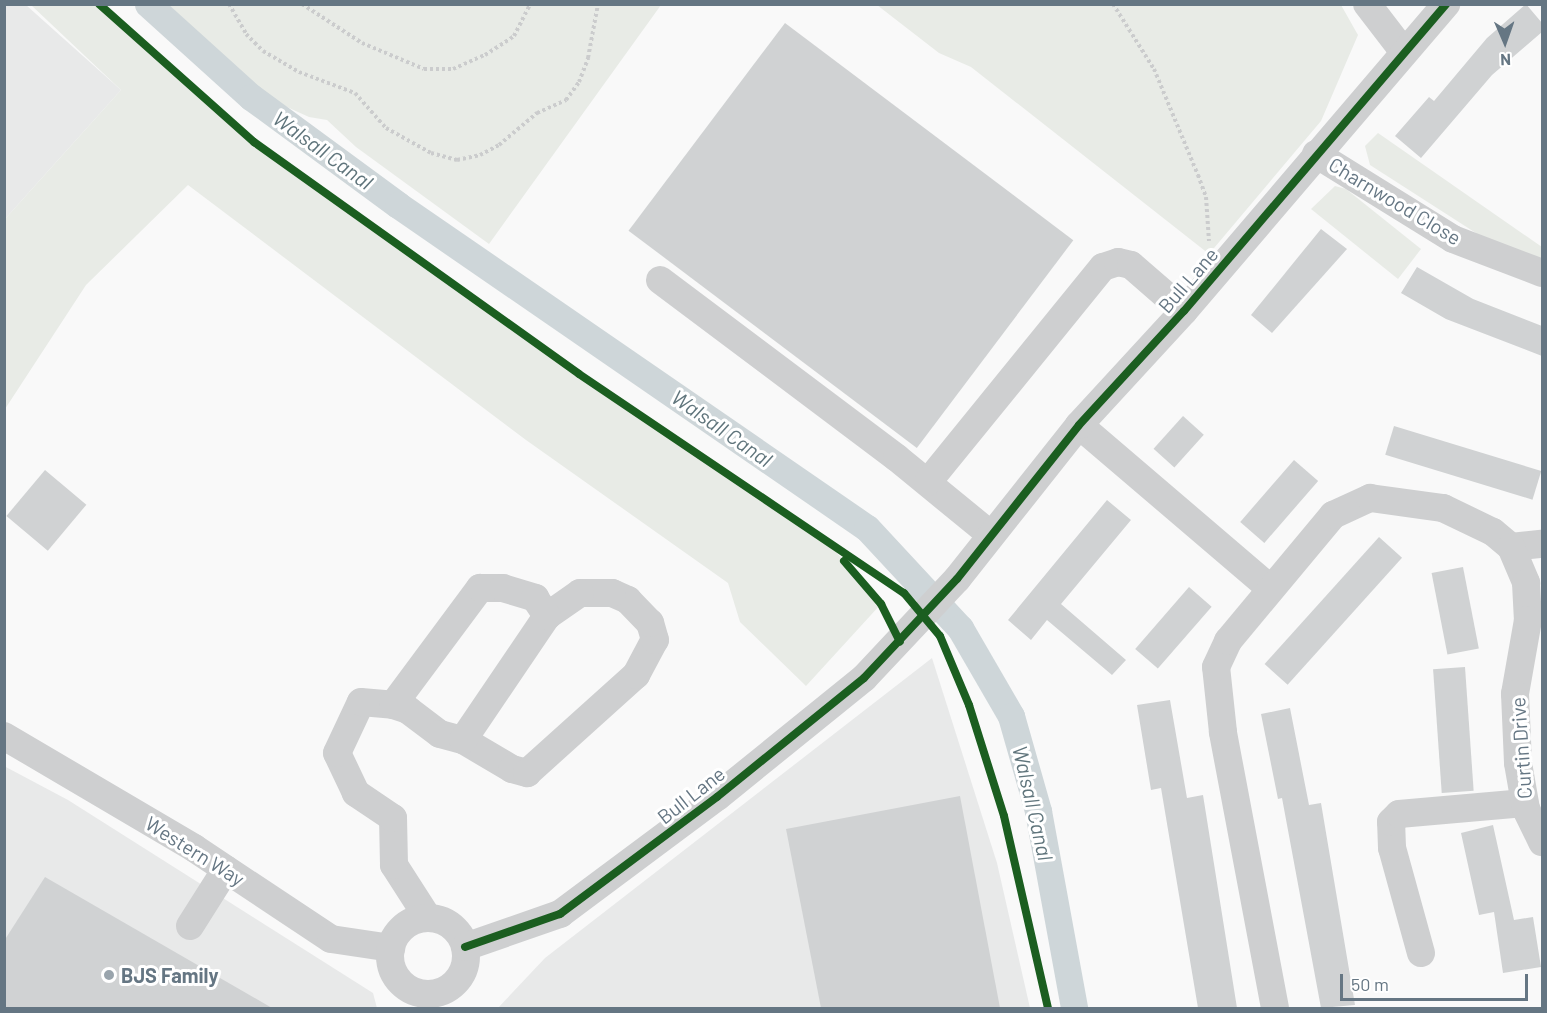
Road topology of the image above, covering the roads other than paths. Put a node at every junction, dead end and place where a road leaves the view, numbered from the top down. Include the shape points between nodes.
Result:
1 (1367, 4) edge
2 (1446, 4) edge
3 (1403, 51) junction
4 (1316, 154) junction
5 (1542, 273) edge
6 (660, 280) dead end
7 (1184, 312) junction
8 (1079, 425) junction
9 (928, 482) junction
10 (990, 534) junction
11 (1542, 544) edge
12 (1511, 548) junction
13 (1269, 587) junction
14 (547, 616) junction
15 (393, 705) junction
16 (4, 736) edge
17 (463, 740) junction
18 (1525, 803) junction
19 (1542, 842) edge
20 (226, 869) junction
21 (428, 918) junction
22 (190, 926) dead end
23 (465, 947) junction
24 (391, 948) junction
25 (1421, 953) dead end
26 (432, 1001) edge
27 (1275, 1008) edge

1 - 3 street
2 - 3 street, Bull Lane
3 - 4 street, Bull Lane
4 - 5 street, Charnwood Close via 1453,239
4 - 7 street, Bull Lane
6 - 9 street
7 - 8 street, Bull Lane
7 - 9 street via 1131,265 1118,262 1103,267
8 - 10 street, Bull Lane
8 - 13 street
9 - 10 street
10 - 23 street, Bull Lane via 957,579 864,678 717,797 560,914
11 - 12 street
12 - 13 street, Curtin Drive via 1493,532 1443,508 1370,498 1333,515
12 - 18 street, Curtin Drive via 1526,583 1528,620 1515,694 1518,763
13 - 27 street, Curtin Drive via 1228,641 1216,668 1223,732
14 - 15 street via 535,598 503,588 480,588
14 - 17 street
14 - 17 street via 580,593 612,593 628,600 645,618 654,640 636,675 526,773 512,770
15 - 17 street via 408,710 440,734
15 - 21 street via 361,702 337,753 356,792 393,818 394,865
16 - 20 street, Western Way
18 - 19 street, Curtin Drive
18 - 25 street via 1399,814 1391,822 1392,848
20 - 22 street
20 - 24 street, Western Way via 331,939
21 - 23 street via 452,926
21 - 24 street via 404,926
23 - 26 street via 463,971
24 - 26 street via 392,966 401,982

